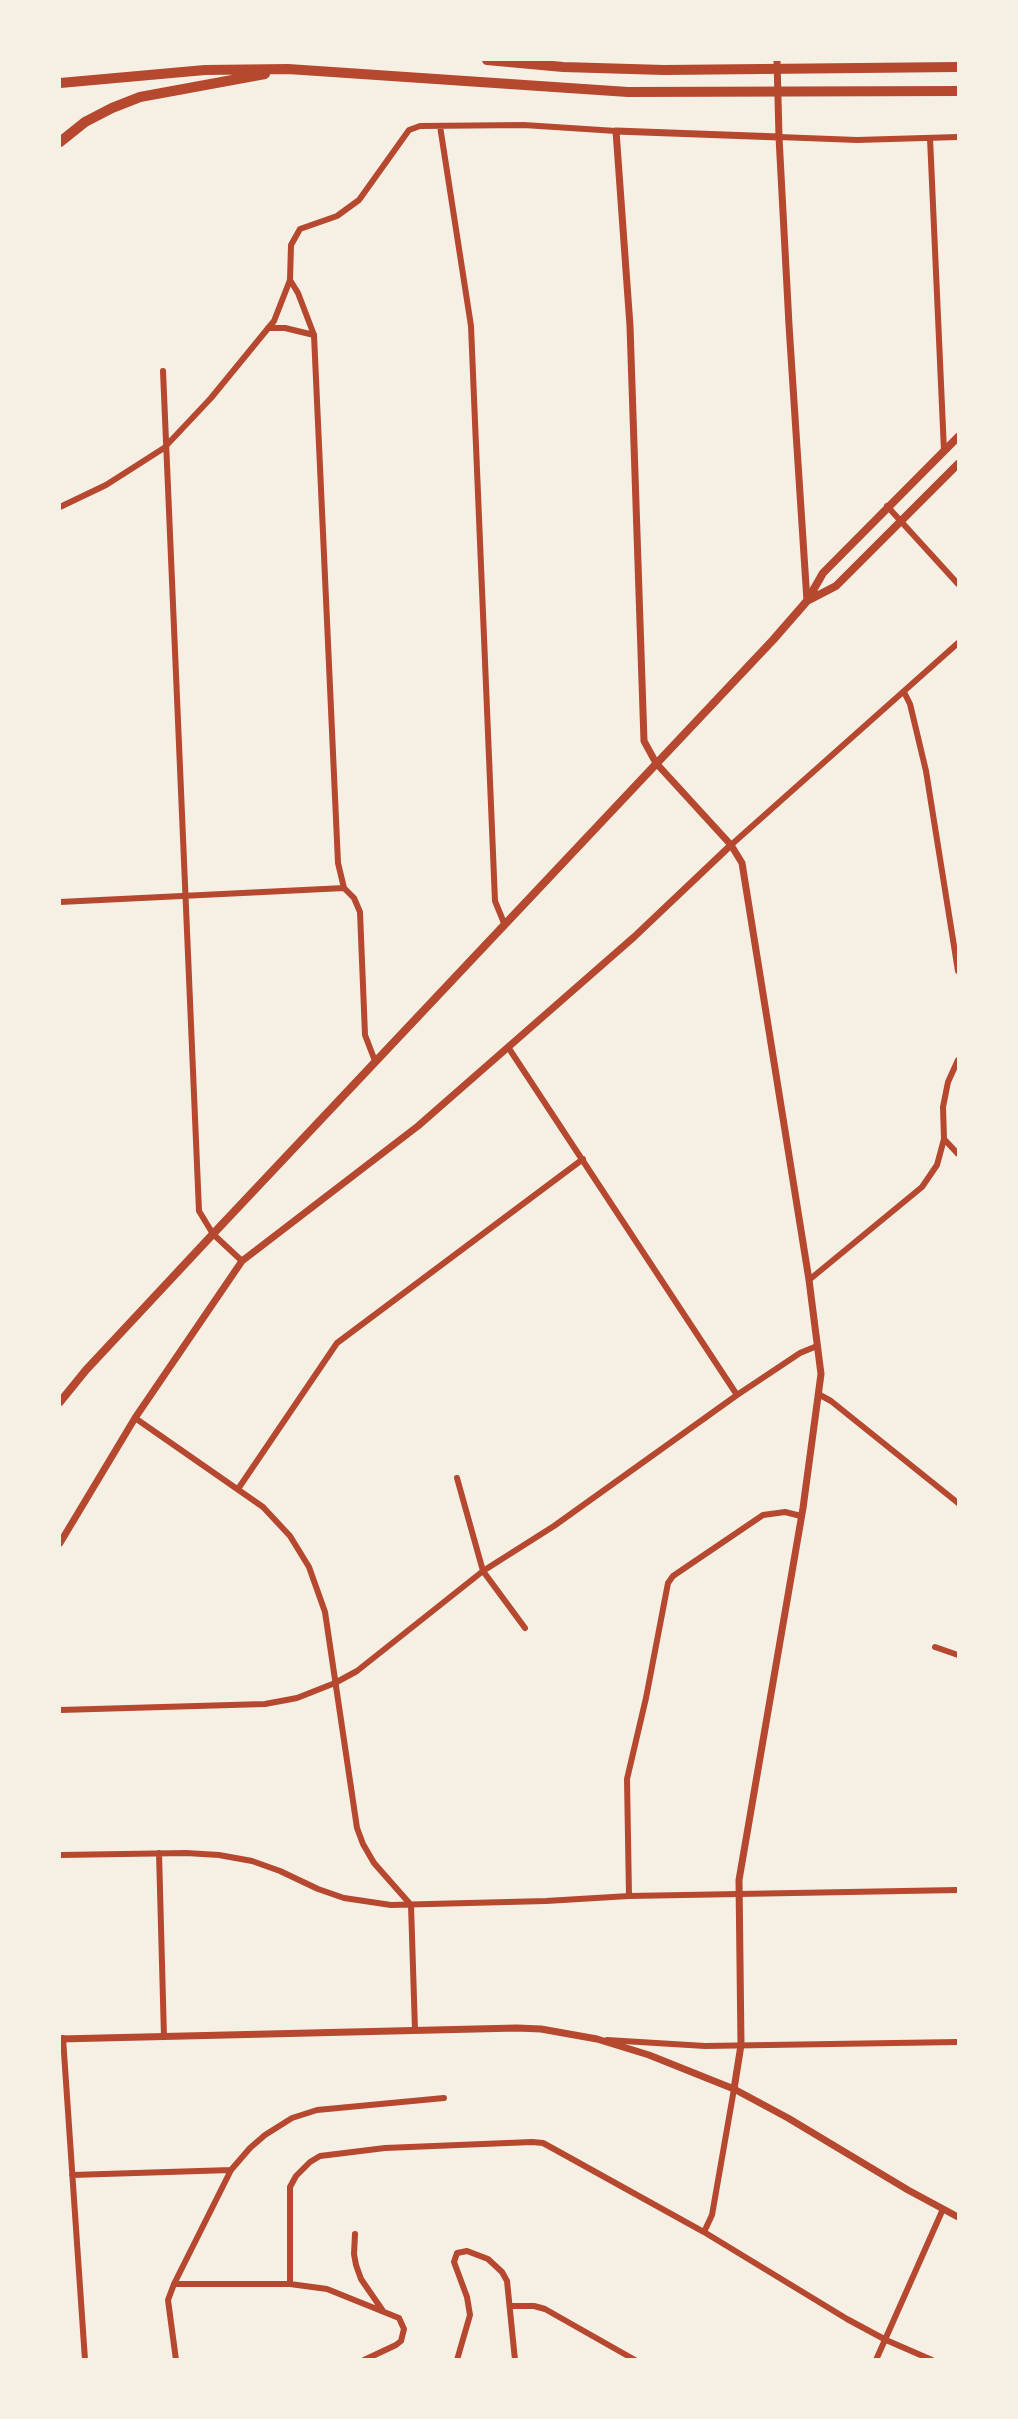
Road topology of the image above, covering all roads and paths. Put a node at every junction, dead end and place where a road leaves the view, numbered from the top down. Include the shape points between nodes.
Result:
1 (487, 60) edge
2 (777, 60) edge
3 (958, 67) edge
4 (288, 69) junction
5 (60, 83) edge
6 (958, 91) edge
7 (440, 126) junction
8 (616, 131) junction
9 (779, 137) junction
10 (958, 137) edge
11 (930, 138) junction
12 (60, 142) edge
13 (290, 280) junction
14 (268, 328) junction
15 (314, 335) junction
16 (163, 371) dead end
17 (958, 437) edge
18 (164, 448) junction
19 (944, 451) junction
20 (958, 464) edge
21 (887, 506) junction
22 (60, 507) edge
23 (900, 521) junction
24 (958, 584) edge
25 (807, 601) junction
26 (958, 643) edge
27 (904, 692) junction
28 (656, 763) junction
29 (731, 845) junction
30 (344, 888) junction
31 (184, 896) junction
32 (60, 902) edge
33 (504, 923) junction
34 (958, 971) edge
35 (508, 1047) junction
36 (958, 1060) edge
37 (375, 1061) junction
38 (944, 1139) junction
39 (958, 1154) edge
40 (583, 1158) junction
41 (213, 1234) junction
42 (242, 1261) junction
43 (809, 1280) junction
44 (817, 1346) junction
45 (737, 1395) junction
46 (820, 1395) junction
47 (60, 1398) edge
48 (135, 1418) junction
49 (457, 1478) dead end
50 (238, 1489) junction
51 (958, 1503) edge
52 (801, 1516) junction
53 (60, 1543) edge
54 (483, 1571) junction
55 (525, 1628) dead end
56 (935, 1647) dead end
57 (958, 1655) edge
58 (334, 1683) junction
59 (60, 1710) edge
60 (159, 1853) junction
61 (60, 1855) edge
62 (958, 1890) edge
63 (738, 1894) junction
64 (629, 1896) junction
65 (411, 1905) junction
66 (415, 2030) junction
67 (164, 2037) junction
68 (61, 2038) edge
69 (597, 2039) junction
70 (958, 2042) edge
71 (741, 2045) junction
72 (734, 2089) junction
73 (444, 2098) dead end
74 (231, 2171) junction
75 (72, 2175) junction
76 (943, 2209) junction
77 (958, 2217) edge
78 (704, 2232) junction
79 (355, 2234) dead end
80 (174, 2284) junction
81 (290, 2284) junction
82 (511, 2306) junction
83 (383, 2311) junction
84 (886, 2340) junction
85 (85, 2360) edge
86 (176, 2360) edge
87 (364, 2360) edge
88 (457, 2360) edge
89 (515, 2360) edge
90 (635, 2360) edge
91 (876, 2360) edge
92 (932, 2360) edge

1 - 3 highway via 664,70
2 - 9 street
4 - 5 highway via 205,70
4 - 6 highway via 628,92
4 - 12 highway via 140,97 85,122
7 - 8 street
7 - 13 street via 409,130 359,200 337,216 300,229 291,245
7 - 33 street via 471,327 495,901
8 - 9 street
8 - 28 street via 630,326 644,741
9 - 11 street
9 - 25 street
10 - 11 street
11 - 19 street
13 - 14 street
13 - 15 street
14 - 15 street
14 - 18 street
15 - 30 street via 338,863
16 - 18 street
17 - 19 main road
18 - 22 street via 106,485
18 - 31 street
19 - 21 main road
20 - 23 main road
21 - 23 street
21 - 25 main road via 822,573
23 - 24 street
23 - 25 main road via 836,586
25 - 28 main road
26 - 27 street
27 - 29 street
27 - 34 street via 926,771
28 - 29 street
28 - 33 main road
29 - 35 street
29 - 43 street via 742,863
30 - 31 street
30 - 37 street via 360,912 365,1035
31 - 32 street
31 - 41 street via 199,1211
33 - 37 main road
35 - 40 street
35 - 42 street via 418,1126
36 - 38 street via 943,1107
37 - 41 main road
38 - 39 street
38 - 43 street via 937,1166 922,1187
40 - 45 street
40 - 50 street via 337,1343
41 - 42 street
41 - 47 main road
42 - 48 street
43 - 44 street
44 - 45 street
44 - 46 street
45 - 54 street
46 - 51 street
46 - 52 street
48 - 50 street
48 - 53 street
49 - 54 street
50 - 58 street via 279,1523 309,1567 325,1612
52 - 63 street
52 - 64 street via 785,1512 763,1515 668,1583 627,1779
54 - 55 street
54 - 58 street via 367,1663
56 - 57 street
58 - 59 street via 265,1704
58 - 65 street via 360,1836 374,1863
60 - 61 street
60 - 65 street via 236,1857 344,1898
60 - 67 street
62 - 63 street
63 - 64 street
63 - 71 street
64 - 65 street
65 - 66 street
66 - 67 street
66 - 69 street via 517,2028
67 - 68 street
68 - 75 street
69 - 71 street
69 - 72 street
70 - 71 street
71 - 72 street
72 - 76 street
72 - 78 street via 712,2215
73 - 74 street via 317,2110 292,2118 265,2135
74 - 75 street
74 - 80 street
75 - 85 street
76 - 77 street
76 - 84 street
78 - 81 street via 543,2143 452,2144 320,2156 290,2187
78 - 84 street
79 - 83 street via 354,2254 361,2279
80 - 81 street
80 - 86 street via 167,2306
81 - 83 street via 327,2289
82 - 88 street via 502,2272 488,2259 467,2251 457,2253 454,2262 470,2315
82 - 89 street
82 - 90 street via 545,2309
83 - 87 street via 399,2318 403,2335 396,2345
84 - 91 street
84 - 92 street

